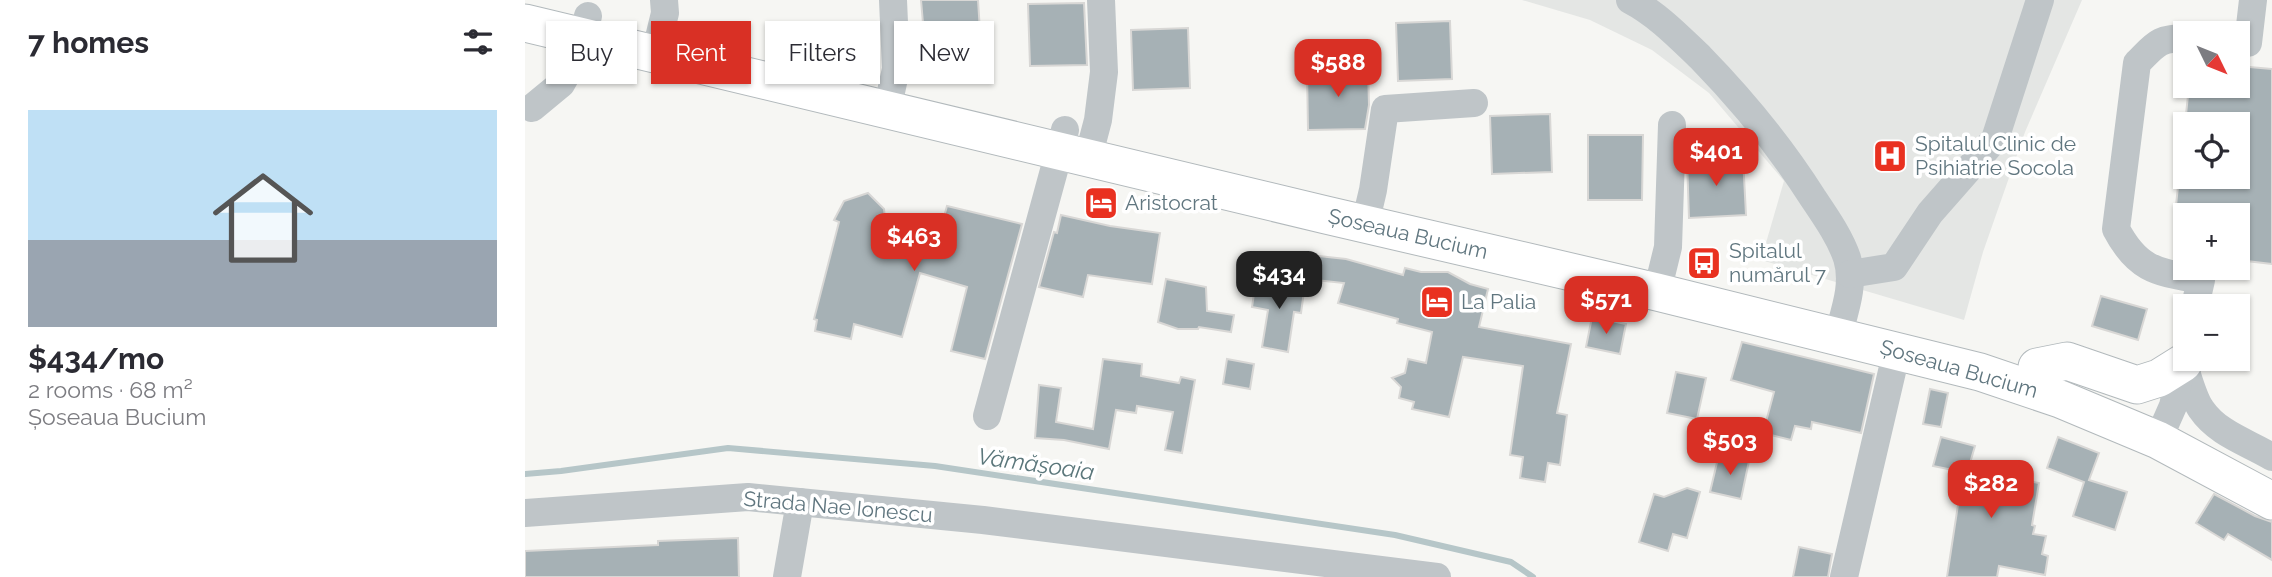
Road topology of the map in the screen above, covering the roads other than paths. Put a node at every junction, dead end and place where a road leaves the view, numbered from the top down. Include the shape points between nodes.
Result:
1 (525, 0) edge
2 (893, 0) edge
3 (1101, 0) edge
4 (1630, 0) edge
5 (2040, 0) edge
6 (2253, 0) edge
7 (574, 21) edge
8 (525, 23) edge
9 (546, 24) edge
10 (2173, 38) edge
11 (2253, 44) edge
12 (751, 57) edge
13 (561, 84) edge
14 (890, 99) junction
15 (1473, 103) dead end
16 (532, 108) dead end
17 (1672, 125) dead end
18 (1077, 144) junction
19 (1367, 213) junction
20 (1850, 274) junction
21 (1660, 282) junction
22 (2198, 294) edge
23 (1841, 325) junction
24 (1897, 350) junction
25 (2173, 366) edge
26 (2037, 367) junction
27 (2181, 371) edge
28 (2188, 371) edge
29 (987, 416) dead end
30 (2162, 429) junction
31 (2272, 457) edge
32 (2272, 474) edge
33 (2272, 501) edge
34 (800, 502) junction
35 (525, 513) edge
36 (786, 577) edge
37 (1437, 577) edge
38 (1844, 577) edge

1 - 7 main road, Șoseaua Bucium
2 - 14 street via 896,69
3 - 18 street via 1104,72
4 - 20 street via 1680,37 1737,95 1788,158 1828,221 1847,257
5 - 20 street via 1995,139 1930,213 1894,267
6 - 11 street
8 - 9 main road, Șoseaua Bucium
10 - 22 street via 2156,44 2137,62 2116,229 2142,264 2201,280
12 - 14 main road, Șoseaua Bucium
13 - 16 street
14 - 18 main road, Șoseaua Bucium
15 - 19 street via 1385,109
17 - 21 street via 1668,247
18 - 19 main road, Șoseaua Bucium
18 - 29 street
19 - 21 main road, Șoseaua Bucium
20 - 23 street
21 - 23 main road, Șoseaua Bucium
23 - 24 main road, Șoseaua Bucium
23 - 26 main road, Șoseaua Bucium via 1968,345
24 - 30 main road, Șoseaua Bucium
24 - 38 street
25 - 26 main road via 2159,378 2137,385 2067,360
26 - 30 main road, Șoseaua Bucium via 2093,388
27 - 30 street
28 - 31 street via 2199,406 2214,424
30 - 32 main road, Șoseaua Bucium
30 - 33 main road, Șoseaua Bucium
34 - 35 street, Strada Nae Ionescu via 748,497
34 - 36 street
34 - 37 street, Strada Nae Ionescu via 983,520

